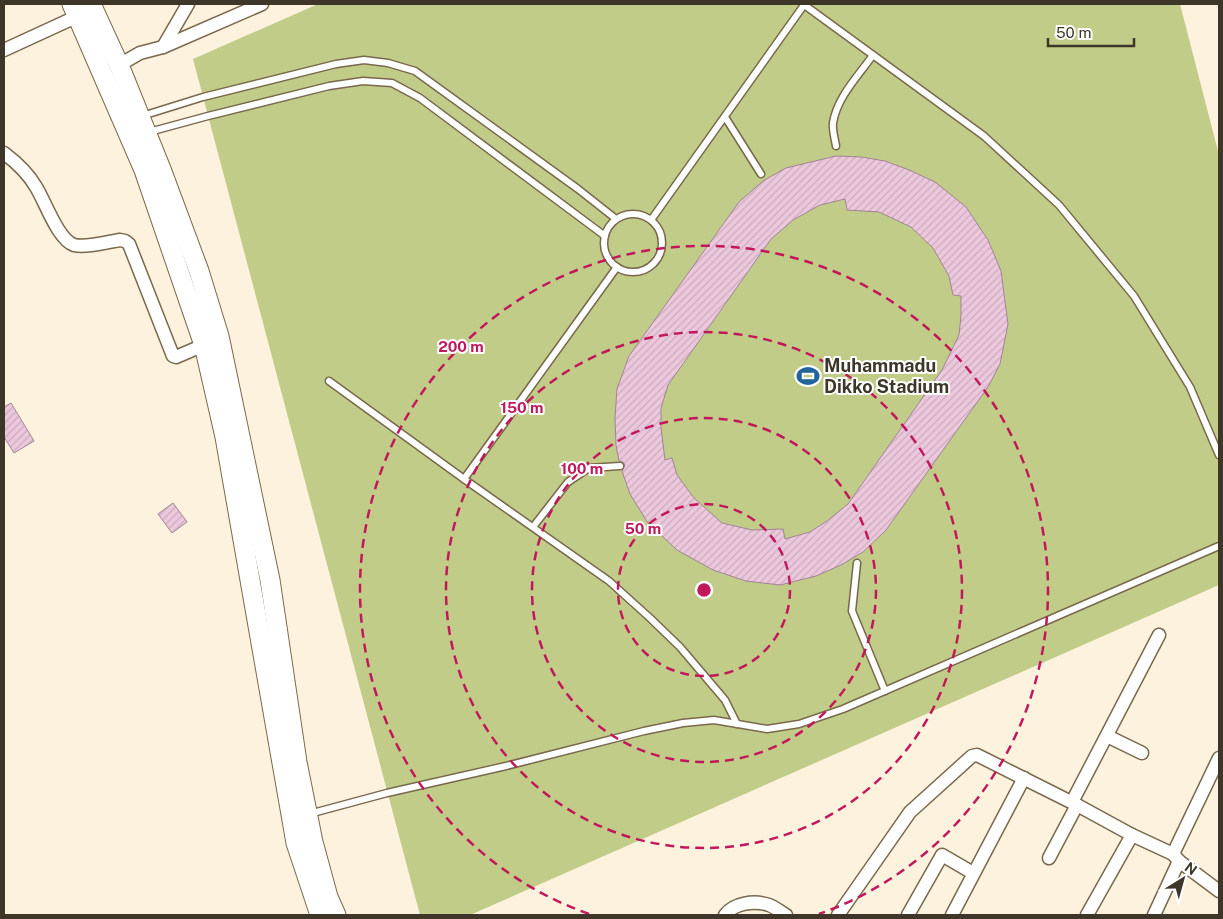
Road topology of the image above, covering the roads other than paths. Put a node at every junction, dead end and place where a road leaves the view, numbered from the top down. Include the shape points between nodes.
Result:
1 (188, 4) edge
2 (262, 4) edge
3 (804, 4) edge
4 (80, 8) edge
5 (163, 47) junction
6 (4, 50) edge
7 (873, 55) junction
8 (119, 64) junction
9 (725, 117) junction
10 (143, 125) junction
11 (836, 146) dead end
12 (4, 153) edge
13 (761, 174) dead end
14 (616, 219) junction
15 (652, 220) junction
16 (605, 236) junction
17 (617, 267) junction
18 (204, 345) junction
19 (329, 381) dead end
20 (1219, 456) edge
21 (620, 466) dead end
22 (464, 479) junction
23 (533, 528) junction
24 (1219, 546) edge
25 (857, 563) dead end
26 (1159, 635) dead end
27 (885, 691) junction
28 (737, 724) junction
29 (1107, 736) junction
30 (1142, 752) dead end
31 (1219, 758) edge
32 (1024, 778) junction
33 (1075, 804) junction
34 (307, 814) junction
35 (1132, 835) junction
36 (1049, 858) dead end
37 (1176, 858) junction
38 (973, 873) junction
39 (1218, 887) edge
40 (320, 915) edge
41 (336, 915) edge
42 (725, 915) edge
43 (786, 915) edge
44 (838, 915) edge
45 (908, 915) edge
46 (952, 915) edge
47 (1086, 915) edge
48 (1154, 915) edge

1 - 5 street
2 - 5 street
3 - 7 lane
3 - 9 lane
4 - 6 street
4 - 8 main road
4 - 18 main road via 144,170
5 - 8 street via 140,53
7 - 11 lane via 838,106 833,124
7 - 20 lane via 984,136 1059,205 1134,296 1190,387
8 - 10 main road
9 - 13 lane
9 - 15 lane
10 - 14 lane via 203,97 336,64 364,60 388,63 415,71
10 - 16 lane via 208,116 329,86 363,81 392,84 420,98
10 - 34 main road via 200,271 219,336 270,580
12 - 18 street via 36,186 50,215 71,244 78,246 120,240 129,244 174,356
14 - 15 lane via 630,214
14 - 16 lane
15 - 17 lane via 662,240 656,261 638,272
16 - 17 lane via 605,250
17 - 22 lane
18 - 40 main road via 225,438 296,844
19 - 22 lane
21 - 23 lane via 589,468 568,482
22 - 23 lane
23 - 28 lane via 609,581 650,618 680,647 725,700
24 - 27 lane
25 - 27 lane via 852,611
26 - 29 street
27 - 28 lane via 800,724 767,729
28 - 34 lane via 714,720 644,730
29 - 30 street
29 - 33 street
31 - 37 street
32 - 33 street
32 - 38 street
32 - 44 street via 983,757 972,756 910,812
33 - 35 street
33 - 36 street
34 - 41 main road via 323,879
35 - 37 street
35 - 47 street
37 - 39 street
37 - 48 street
38 - 45 street via 942,855
38 - 46 street
42 - 43 street via 728,910 756,902

